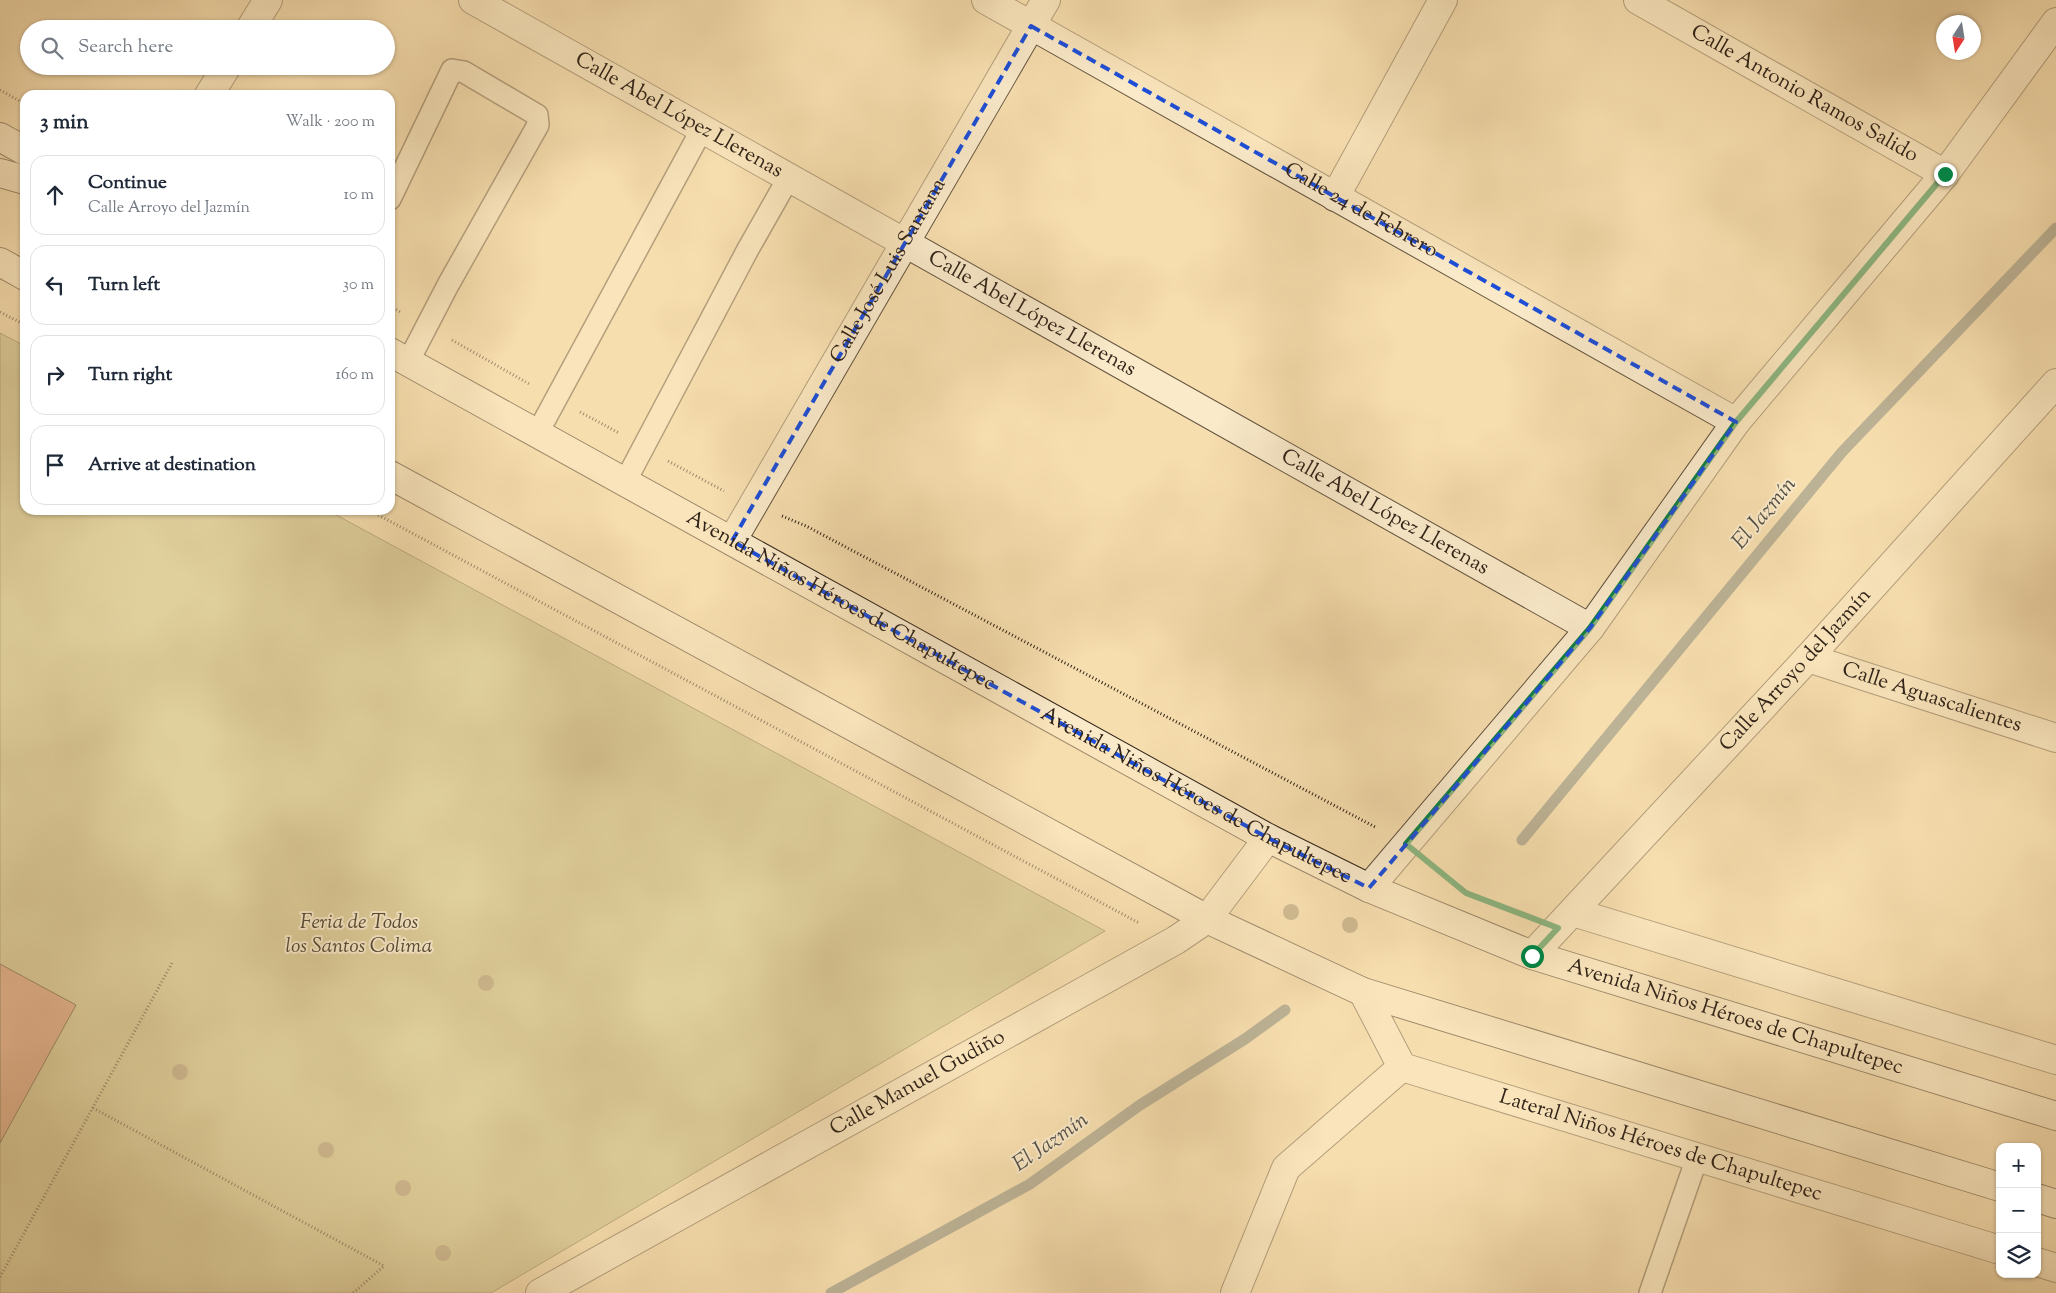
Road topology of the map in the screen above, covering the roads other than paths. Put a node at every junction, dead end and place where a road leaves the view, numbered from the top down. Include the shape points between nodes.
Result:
1 (268, 0) edge
2 (473, 0) edge
3 (986, 0) edge
4 (1046, 0) edge
5 (1443, 0) edge
6 (1638, 0) edge
7 (256, 20) edge
8 (2056, 22) edge
9 (1031, 26) junction
10 (221, 75) edge
11 (212, 90) edge
12 (702, 129) junction
13 (0, 137) edge
14 (20, 147) edge
15 (0, 173) edge
16 (1945, 174) junction
17 (789, 178) junction
18 (20, 179) edge
19 (395, 189) edge
20 (1335, 197) junction
21 (905, 243) junction
22 (0, 262) edge
23 (20, 273) edge
24 (399, 357) edge
25 (2053, 391) edge
26 (1736, 422) junction
27 (537, 434) junction
28 (395, 478) edge
29 (625, 482) junction
30 (732, 541) junction
31 (1590, 628) junction
32 (1808, 658) junction
33 (2056, 738) edge
34 (1268, 838) junction
35 (1370, 888) junction
36 (1573, 912) junction
37 (1207, 919) junction
38 (1532, 956) junction
39 (1363, 992) junction
40 (2056, 1059) edge
41 (1402, 1067) junction
42 (2056, 1116) edge
43 (1697, 1158) junction
44 (1996, 1186) edge
45 (2041, 1199) edge
46 (2056, 1204) edge
47 (1996, 1249) edge
48 (2041, 1263) edge
49 (2056, 1268) edge
50 (540, 1293) edge
51 (1234, 1293) edge
52 (1650, 1293) edge

1 - 7 street
2 - 12 street, Calle Abel López Llerenas
3 - 9 street, Calle 24 de Febrero
4 - 9 street, Calle José Luis Santana
5 - 20 street
6 - 16 street, Calle Antonio Ramos Salido
8 - 16 street
9 - 20 street, Calle 24 de Febrero
9 - 21 street, Calle José Luis Santana
10 - 11 street
12 - 17 street, Calle Abel López Llerenas
12 - 27 lane
13 - 14 street
15 - 18 street
16 - 26 street
17 - 21 street, Calle Abel López Llerenas
17 - 29 lane
19 - 24 lane via 452,70 464,72 537,115 538,125 426,326
20 - 26 street, Calle 24 de Febrero
21 - 30 street, Calle José Luis Santana
21 - 31 street, Calle Abel López Llerenas
22 - 23 street
24 - 27 street, Avenida Niños Héroes de Chapultepec
25 - 32 street, Calle Arroyo del Jazmín
26 - 31 street
27 - 29 street, Avenida Niños Héroes de Chapultepec
28 - 37 street
29 - 30 street, Avenida Niños Héroes de Chapultepec
30 - 34 street, Avenida Niños Héroes de Chapultepec
31 - 35 street
32 - 33 street, Calle Aguascalientes
32 - 36 street, Calle Arroyo del Jazmín
34 - 35 street, Avenida Niños Héroes de Chapultepec
34 - 37 street, Calle Manuel Gudiño
35 - 38 street, Avenida Niños Héroes de Chapultepec
36 - 38 street, Calle Arroyo del Jazmín
36 - 40 street
37 - 39 street
37 - 50 street, Calle Manuel Gudiño via 1176,940
38 - 42 street, Avenida Niños Héroes de Chapultepec
39 - 41 street
39 - 44 street
41 - 43 street, Lateral Niños Héroes de Chapultepec
41 - 51 street via 1286,1168
43 - 47 street, Lateral Niños Héroes de Chapultepec
43 - 52 lane
45 - 46 street
48 - 49 street

